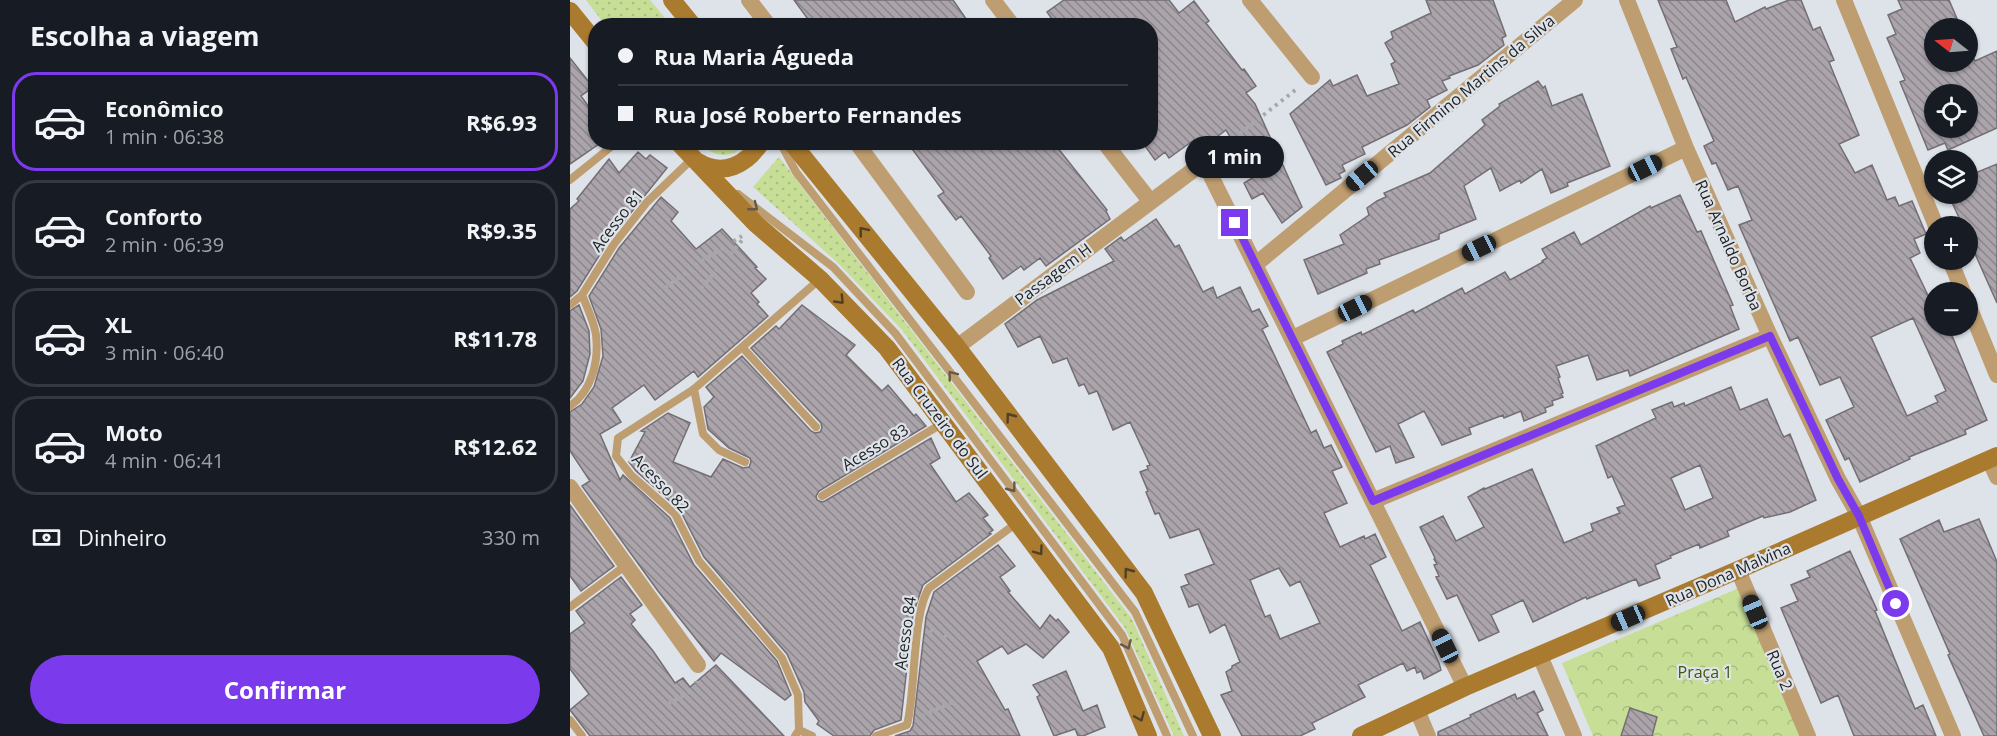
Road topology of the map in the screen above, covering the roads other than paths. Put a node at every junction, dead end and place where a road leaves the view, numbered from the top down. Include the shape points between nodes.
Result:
1 (672, 0) edge
2 (749, 0) edge
3 (993, 0) edge
4 (1251, 0) edge
5 (1575, 0) edge
6 (1626, 0) edge
7 (1844, 0) edge
8 (570, 11) edge
9 (687, 18) edge
10 (762, 18) edge
11 (1007, 18) edge
12 (588, 33) edge
13 (1312, 77) road end
14 (1686, 148) junction
15 (607, 150) edge
16 (684, 150) edge
17 (756, 150) edge
18 (784, 150) edge
19 (797, 150) edge
20 (862, 150) edge
21 (1110, 150) edge
22 (691, 158) junction
23 (570, 180) edge
24 (1150, 201) junction
25 (1932, 216) edge
26 (1256, 264) junction
27 (820, 279) junction
28 (968, 292) dead end
29 (582, 295) junction
30 (570, 304) edge
31 (1978, 328) edge
32 (1770, 336) junction
33 (1293, 338) junction
34 (742, 347) junction
35 (957, 347) junction
36 (1997, 375) edge
37 (694, 389) junction
38 (570, 406) edge
39 (943, 423) junction
40 (816, 427) dead end
41 (1993, 457) edge
42 (745, 462) dead end
43 (1997, 477) edge
44 (570, 487) edge
45 (822, 496) dead end
46 (1373, 501) junction
47 (1859, 516) junction
48 (1018, 522) junction
49 (625, 566) junction
50 (1738, 570) junction
51 (570, 607) edge
52 (1540, 656) junction
53 (698, 665) road end
54 (1465, 687) junction
55 (1417, 710) junction
56 (570, 720) edge
57 (797, 733) edge
58 (582, 736) edge
59 (812, 736) edge
60 (876, 736) edge
61 (1148, 736) edge
62 (1167, 736) edge
63 (1193, 736) edge
64 (1212, 736) edge
65 (1361, 736) edge
66 (1428, 736) edge
67 (1574, 736) edge
68 (1808, 736) edge
69 (1953, 736) edge

1 - 9 main road
2 - 10 street
3 - 11 street
4 - 13 street
5 - 26 street, Rua Firmino Martins da Silva
6 - 14 street, Rua Arnaldo Borba
7 - 25 street
8 - 12 main road
14 - 32 street, Rua Arnaldo Borba
14 - 33 street
15 - 23 lane
16 - 22 main road, Rua Cruzeiro do Sul
17 - 22 main road via 732,168 704,166
63 -> 18 lane via 1135,612 796,172
35 -> 19 main road
20 - 28 street
21 - 24 street
22 - 27 main road, Rua Cruzeiro do Sul via 756,224
22 - 29 lane, Acesso 81 via 647,202
22 -> 62 lane via 833,267 895,333 1122,635
24 - 26 street, Passagem H via 1204,162
24 - 35 street, Passagem H
26 - 33 street
27 - 34 lane, Acesso 82
27 -> 39 main road, Rua Cruzeiro do Sul via 887,348
29 - 30 lane
29 - 38 lane via 596,333 596,360 587,388
31 - 36 street
32 - 46 street
32 - 47 street, Rua Arnaldo Borba
33 - 46 street
34 - 37 lane, Acesso 82
34 - 40 lane
64 -> 35 main road via 1144,592
37 - 42 lane via 703,434 719,450
37 - 57 lane, Acesso 82 via 618,438 616,456 631,476 675,514 699,561 782,658 798,695
39 - 45 lane, Acesso 83
39 - 48 main road, Rua Cruzeiro do Sul
41 - 43 street
41 - 47 main road, Rua Dona Malvina
44 - 49 street
46 - 54 street
47 - 50 main road, Rua Dona Malvina
47 - 69 street, Rua Arnaldo Borba
48 - 60 lane, Acesso 84 via 925,594 907,725
48 -> 61 main road, Rua Cruzeiro do Sul via 1111,648
49 - 51 lane
49 - 53 street
50 - 52 main road, Rua Dona Malvina
50 - 68 street, Rua 2
52 - 54 main road, Rua Dona Malvina
52 - 67 street
54 - 55 main road, Rua Dona Malvina
55 - 65 main road, Rua Dona Malvina
55 - 66 street
56 - 58 lane
57 - 59 lane

